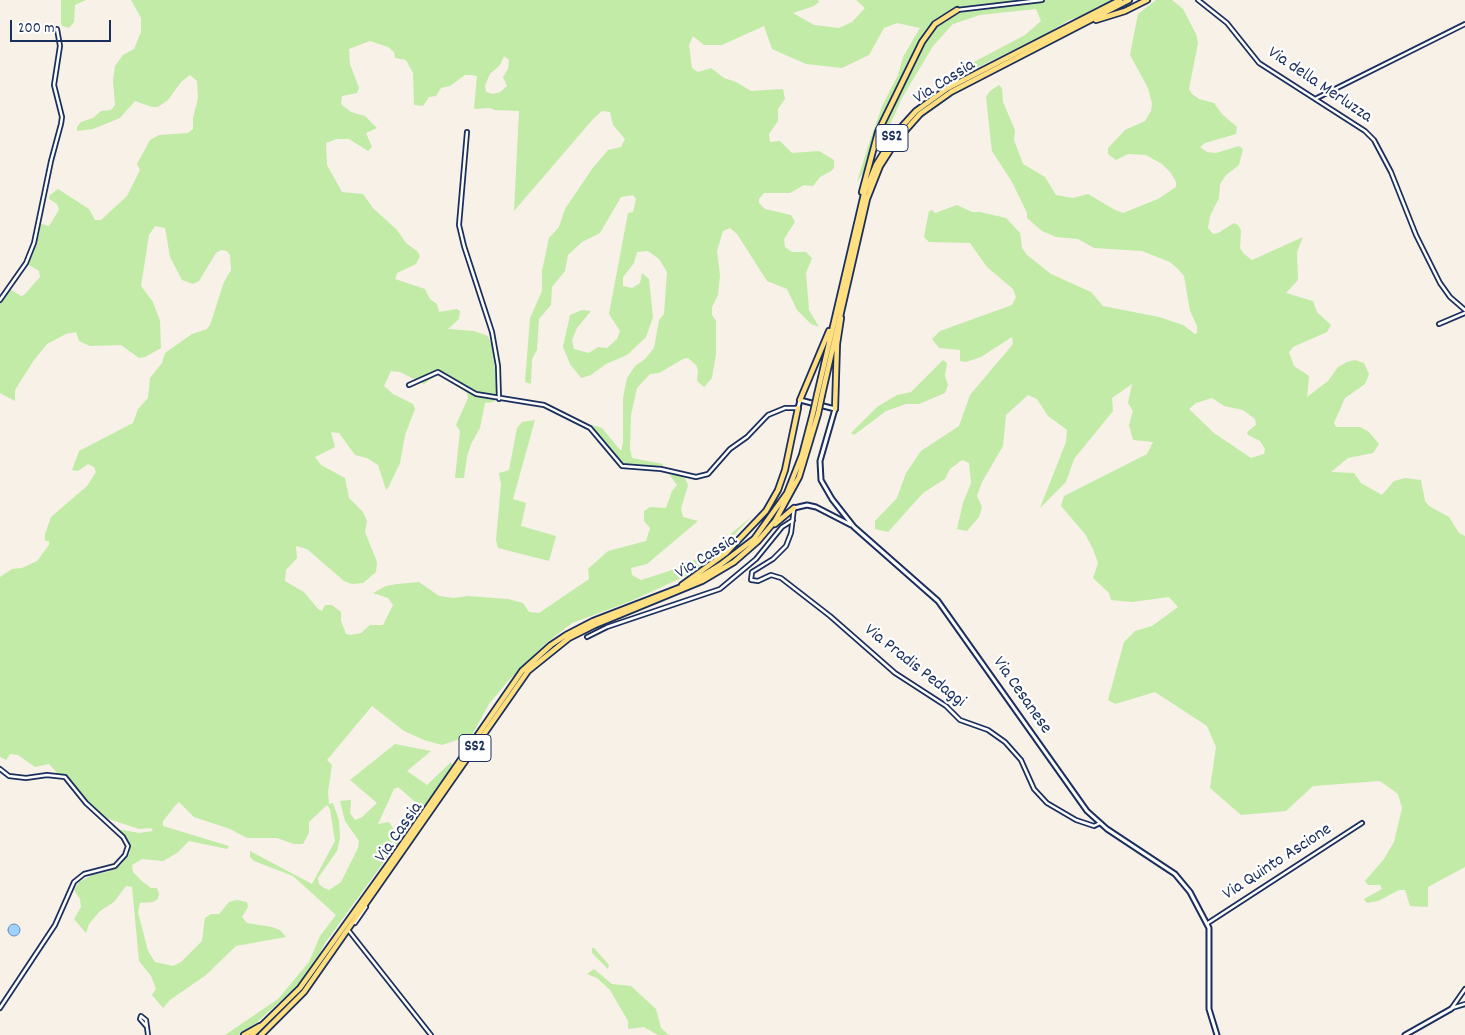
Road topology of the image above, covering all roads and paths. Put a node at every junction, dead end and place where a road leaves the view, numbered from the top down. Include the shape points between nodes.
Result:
1 (1042, 0) edge
2 (1120, 0) edge
3 (1129, 0) edge
4 (1148, 0) edge
5 (1198, 0) edge
6 (958, 10) joint
7 (1085, 24) junction
8 (1465, 24) edge
9 (57, 29) dead end
10 (1315, 99) junction
11 (467, 132) dead end
12 (860, 209) junction
13 (0, 300) edge
14 (841, 307) junction
15 (1465, 312) edge
16 (834, 318) junction
17 (1439, 324) dead end
18 (409, 385) dead end
19 (820, 395) junction
20 (499, 399) junction
21 (800, 400) junction
22 (798, 408) junction
23 (835, 409) junction
24 (816, 413) junction
25 (794, 508) junction
26 (793, 520) junction
27 (854, 527) junction
28 (758, 541) junction
29 (673, 590) junction
30 (587, 637) dead end
31 (0, 769) edge
32 (1100, 823) junction
33 (1362, 823) dead end
34 (370, 899) junction
35 (1208, 923) junction
36 (349, 931) junction
37 (334, 949) junction
38 (1465, 989) edge
39 (1465, 1004) edge
40 (0, 1008) edge
41 (1451, 1008) junction
42 (268, 1022) junction
43 (146, 1027) dead end
44 (148, 1035) edge
45 (244, 1035) edge
46 (252, 1035) edge
47 (261, 1035) edge
48 (431, 1035) edge
49 (1216, 1035) edge
50 (1405, 1035) edge

1 - 6 street
2 - 12 highway, Via Cassia / SS2 via 958,82 926,103 886,147 870,176
3 - 7 highway, Via Cassia / SS2
4 - 7 highway
5 - 10 street, Via della Merluzza via 1227,23 1259,63
6 - 12 highway via 929,31 902,83 874,144
7 - 14 highway, Via Cassia / SS2 via 951,92 920,114 905,130 885,157 870,191
8 - 10 street
9 - 13 street via 60,46 54,86 61,124 34,243 26,263
10 - 15 street, Via della Merluzza via 1376,142 1414,232 1440,283
11 - 20 street via 459,226 493,338
12 - 16 highway, Via Cassia / SS2
14 - 19 highway, Via Cassia / SS2
14 - 23 highway
15 - 17 street
16 - 19 highway, Via Cassia / SS2
16 - 21 highway
18 - 20 street via 438,372 473,393
19 - 24 highway, Via Cassia / SS2, bridge
20 - 22 street via 544,405 585,424 595,432 616,461 626,467 661,469 698,477 708,474 766,416 781,409
21 - 22 street
21 - 23 street
22 - 29 highway via 785,470 766,511 726,553
23 - 27 street, Via Cesanese via 821,454 820,473 829,495
24 - 28 highway, Via Cassia / SS2 via 799,477 775,521
24 - 29 highway, Via Cassia / SS2 via 796,474 769,520 730,558 700,578
25 - 26 street, Via Pradis Pedaggi
25 - 27 street via 807,505 822,508
25 - 28 highway
26 - 30 street via 783,526 756,559 720,589 607,627
26 - 32 street, Via Pradis Pedaggi via 785,548 752,572 752,581 771,575 781,578 895,673 946,706 960,720 985,729 1005,742 1021,760 1034,789 1047,804 1076,820 1094,826
27 - 32 street, Via Cesanese via 938,601 1077,800
28 - 34 highway, Via Cassia / SS2 via 710,577 582,631 542,658 513,690
29 - 42 highway, Via Cassia / SS2 via 580,627 551,645 522,671 300,988
31 - 40 street via 9,776 66,777 86,803 123,837 128,846 115,866 84,874 74,882 55,925
32 - 35 street, Via Cesanese via 1178,877
33 - 35 street, Via Quinto Ascione
34 - 36 street
34 - 37 highway, Via Cassia / SS2
35 - 49 street, Via Cesanese via 1211,946 1209,1009
36 - 37 street
36 - 48 street
37 - 47 highway, Via Cassia / SS2 via 298,1000
38 - 41 street
39 - 41 street
41 - 50 street
42 - 45 highway
42 - 46 highway, Via Cassia / SS2
43 - 44 street

